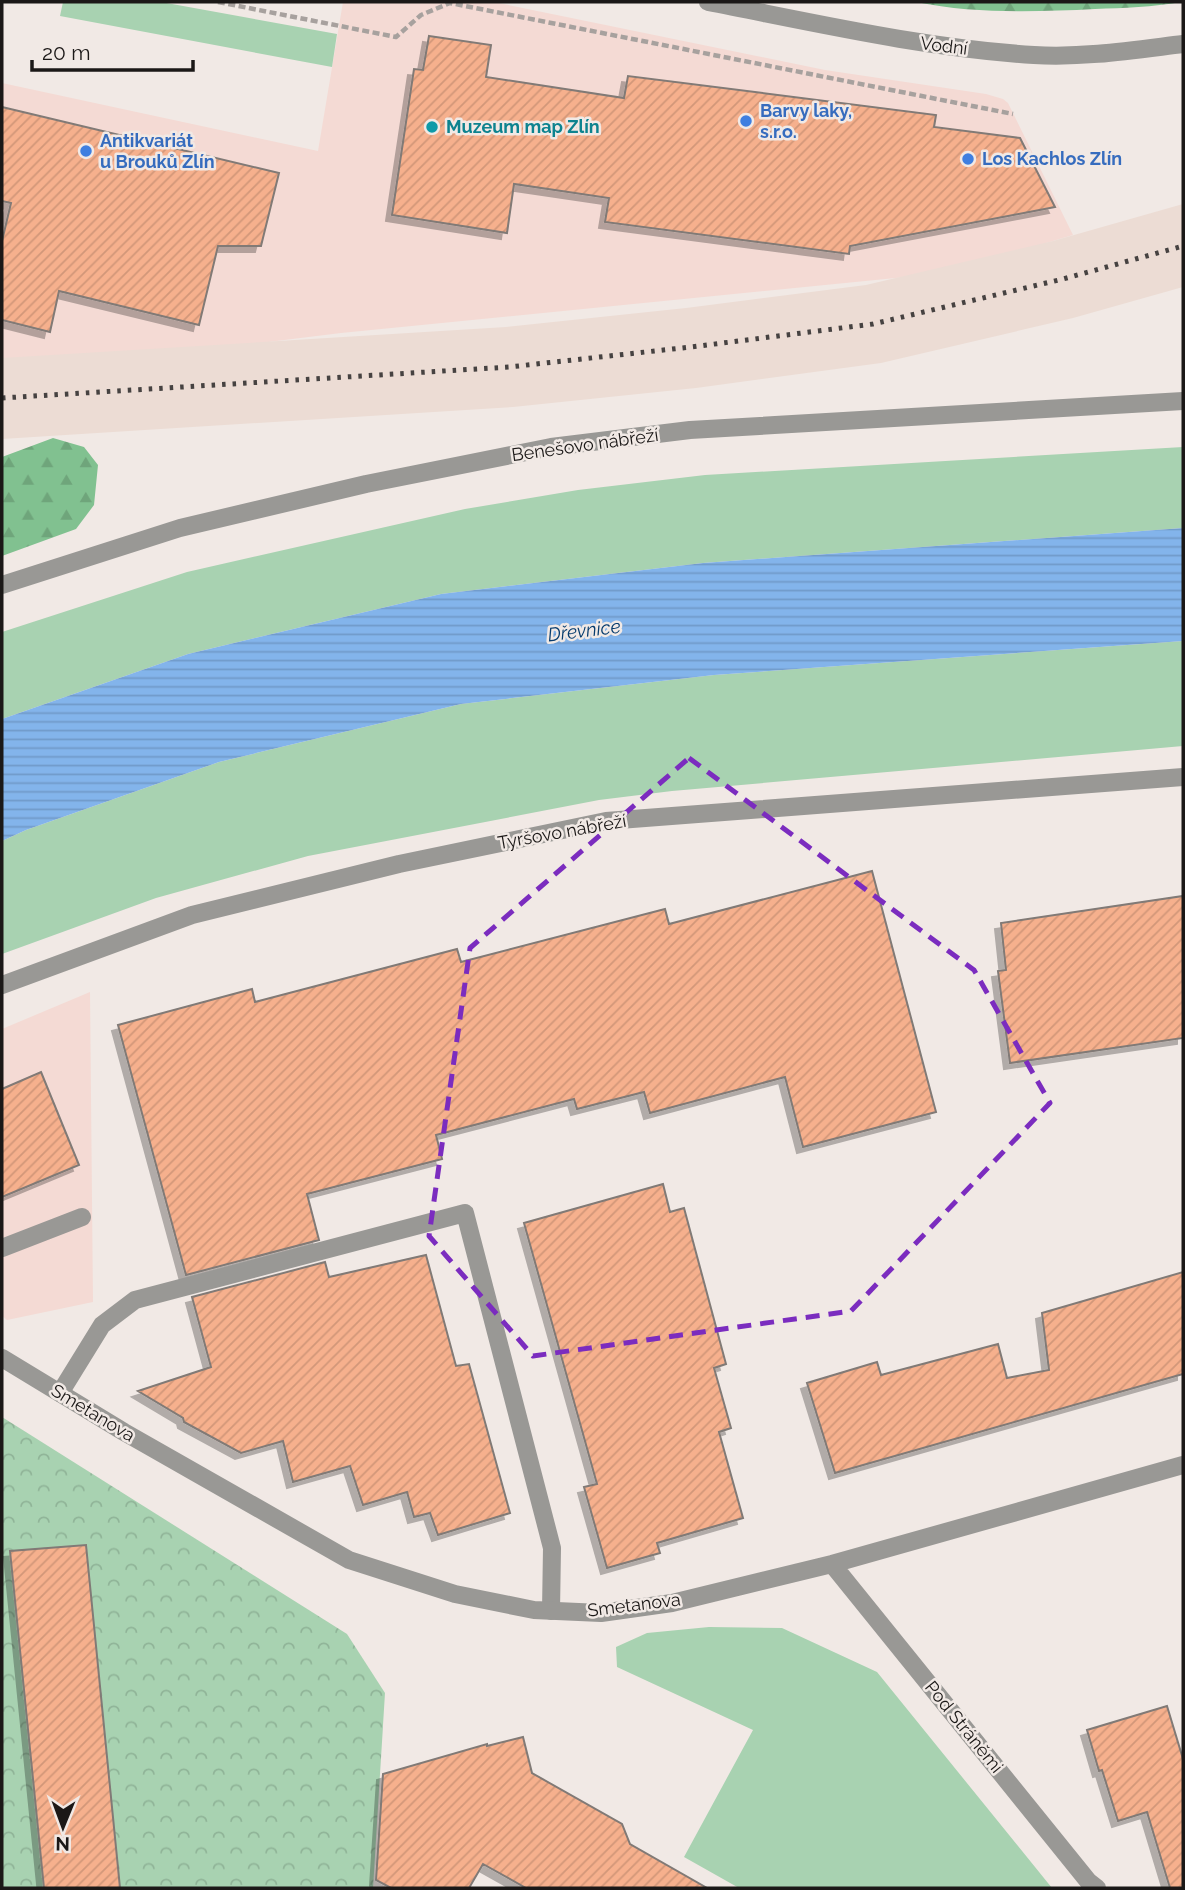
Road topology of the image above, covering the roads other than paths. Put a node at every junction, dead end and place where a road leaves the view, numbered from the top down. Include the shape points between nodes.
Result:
1 (708, 2) edge
2 (1183, 44) edge
3 (1183, 401) edge
4 (2, 585) edge
5 (1183, 777) edge
6 (2, 985) edge
7 (82, 1217) dead end
8 (2, 1248) edge
9 (2, 1358) edge
10 (60, 1393) junction
11 (1183, 1465) edge
12 (832, 1564) junction
13 (551, 1611) junction
14 (1097, 1888) edge

1 - 2 street, Vodní via 945,47 1037,55
3 - 4 street, Benešovo nábřeží via 690,430 551,447 180,528
5 - 6 street, Tyršovo nábřeží via 606,821 399,864 192,915
7 - 8 street
9 - 10 street, Smetanova
10 - 13 street, Smetanova via 349,1560 455,1594
10 - 13 street via 102,1325 135,1300 466,1213 552,1548
11 - 12 street, Smetanova
12 - 13 street, Smetanova via 672,1603 601,1612
12 - 14 street, Pod Stráněmi

